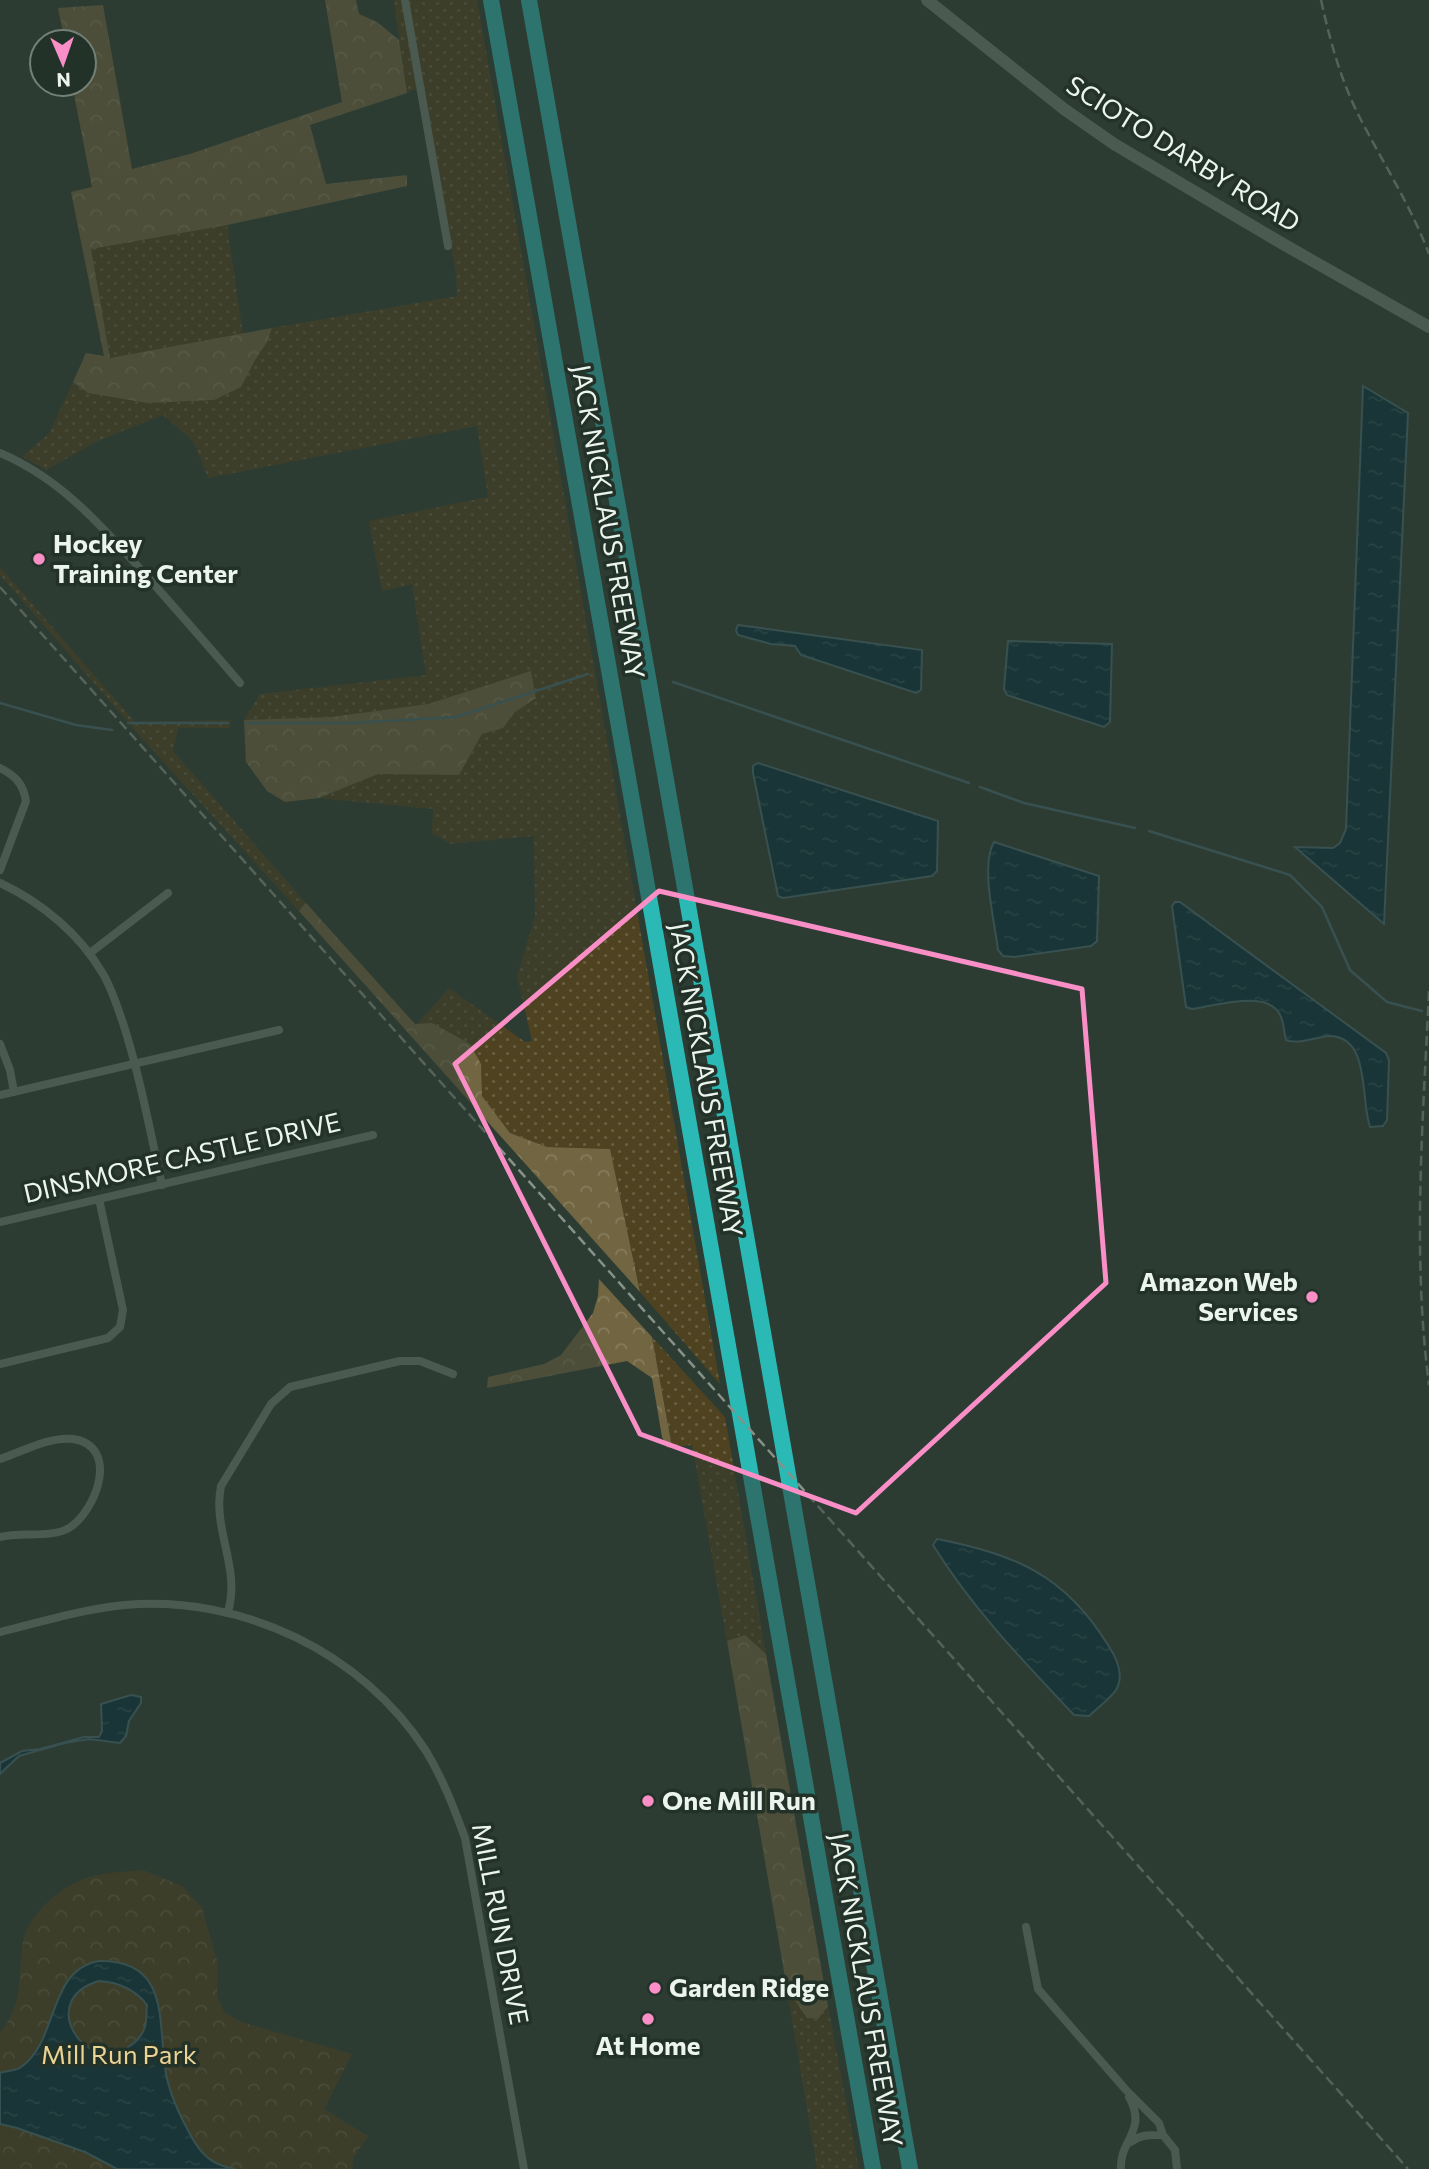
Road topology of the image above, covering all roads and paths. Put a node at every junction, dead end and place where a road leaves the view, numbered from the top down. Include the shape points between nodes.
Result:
1 (405, 0) edge
2 (491, 0) edge
3 (529, 0) edge
4 (928, 0) edge
5 (448, 246) dead end
6 (1425, 325) edge
7 (0, 453) edge
8 (240, 683) dead end
9 (0, 768) edge
10 (0, 870) edge
11 (0, 883) edge
12 (168, 893) dead end
13 (90, 953) junction
14 (279, 1030) dead end
15 (0, 1044) edge
16 (134, 1063) junction
17 (14, 1092) junction
18 (0, 1095) edge
19 (373, 1135) dead end
20 (162, 1185) junction
21 (99, 1199) junction
22 (0, 1222) edge
23 (0, 1364) edge
24 (453, 1374) dead end
25 (0, 1459) edge
26 (0, 1536) edge
27 (228, 1612) junction
28 (0, 1632) edge
29 (1026, 1927) dead end
30 (1126, 2090) junction
31 (1163, 2135) junction
32 (1128, 2144) junction
33 (524, 2169) edge
34 (873, 2169) edge
35 (910, 2169) edge
36 (1121, 2169) edge
37 (1177, 2169) edge

1 - 5 street
2 - 34 highway, JACK NICKLAUS FREEWAY
3 - 35 highway, JACK NICKLAUS FREEWAY
4 - 6 main road, SCIOTO DARBY ROAD via 1114,144
7 - 8 street via 62,488 101,524
9 - 10 street via 16,777 26,802
11 - 13 street via 35,902
12 - 13 street
13 - 16 street via 114,996
14 - 16 street
15 - 17 street
16 - 17 street
16 - 20 street
17 - 18 street
19 - 20 street, DINSMORE CASTLE DRIVE
20 - 21 street, DINSMORE CASTLE DRIVE
21 - 22 street, DINSMORE CASTLE DRIVE
21 - 23 street via 123,1310 120,1326 108,1338
24 - 27 street via 420,1361 400,1361 298,1384 276,1398 221,1486 220,1520 233,1583
25 - 26 street via 71,1438 95,1453 101,1471 92,1504 71,1527 60,1532
27 - 28 street, MILL RUN DRIVE via 124,1605
27 - 33 street, MILL RUN DRIVE via 327,1653 368,1684 407,1725 435,1766 465,1838
29 - 30 street via 1038,1989
30 - 31 street via 1159,2123
30 - 32 street via 1135,2106 1136,2125
31 - 32 street via 1138,2137
31 - 37 street via 1175,2150
32 - 36 street

